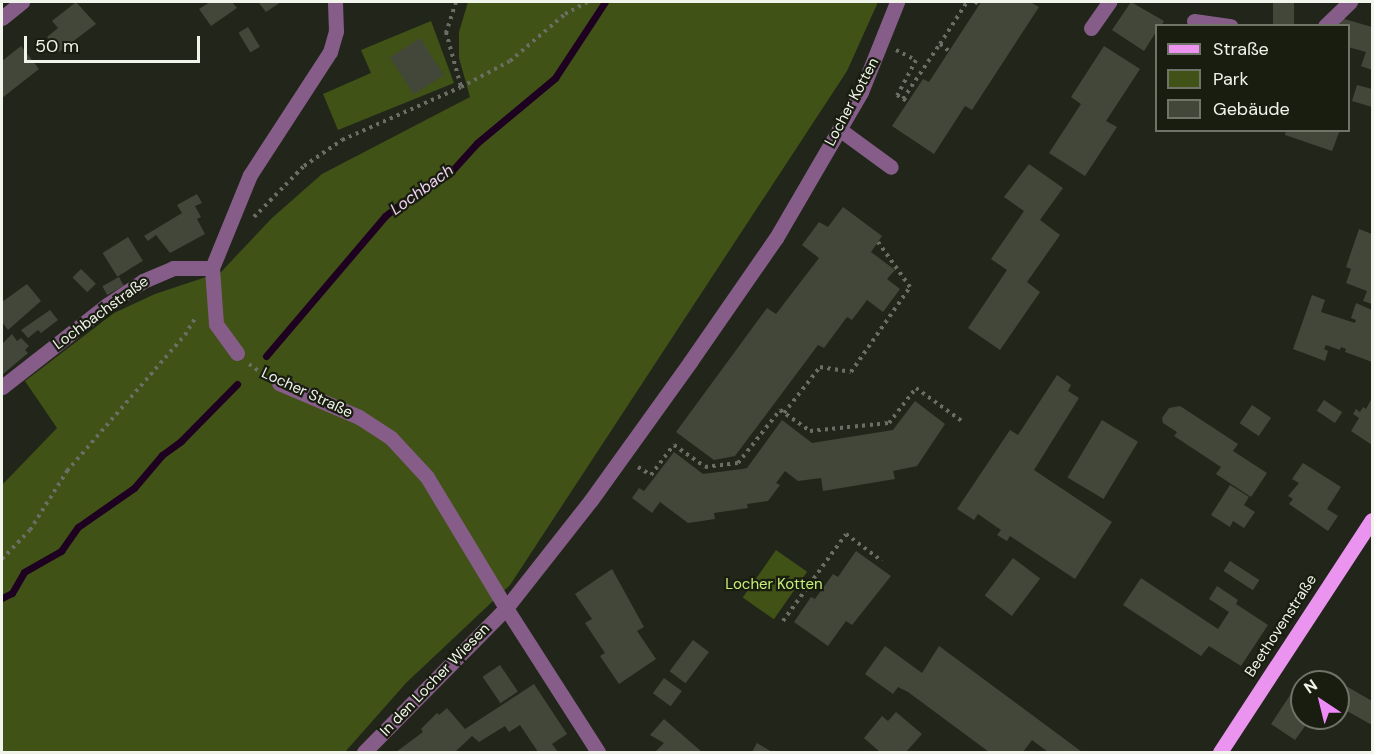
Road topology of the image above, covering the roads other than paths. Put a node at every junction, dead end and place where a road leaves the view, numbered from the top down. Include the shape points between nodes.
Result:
1 (22, 2) edge
2 (334, 2) edge
3 (897, 2) edge
4 (1109, 2) edge
5 (1350, 2) edge
6 (2, 18) edge
7 (1194, 21) dead end
8 (1216, 24) edge
9 (1327, 24) edge
10 (1091, 28) dead end
11 (839, 129) junction
12 (891, 167) dead end
13 (212, 268) junction
14 (237, 353) road end
15 (279, 383) road end
16 (2, 387) edge
17 (1372, 520) edge
18 (506, 609) junction
19 (364, 753) edge
20 (598, 753) edge
21 (1220, 753) edge

1 - 6 street
2 - 13 street via 336,31 330,52 250,176
3 - 11 street, Locher Kotten via 861,92
4 - 10 street
5 - 9 street
7 - 8 street
11 - 12 street
11 - 18 street, Locher Kotten via 776,238 690,362 591,500
13 - 14 street via 216,324
13 - 16 street, Lochbachstraße via 173,268 143,281
15 - 18 street, Locher Straße via 359,417 391,438 427,477
17 - 21 main road, Beethovenstraße
18 - 19 street, In den Locher Wiesen
18 - 20 street, Locher Straße

